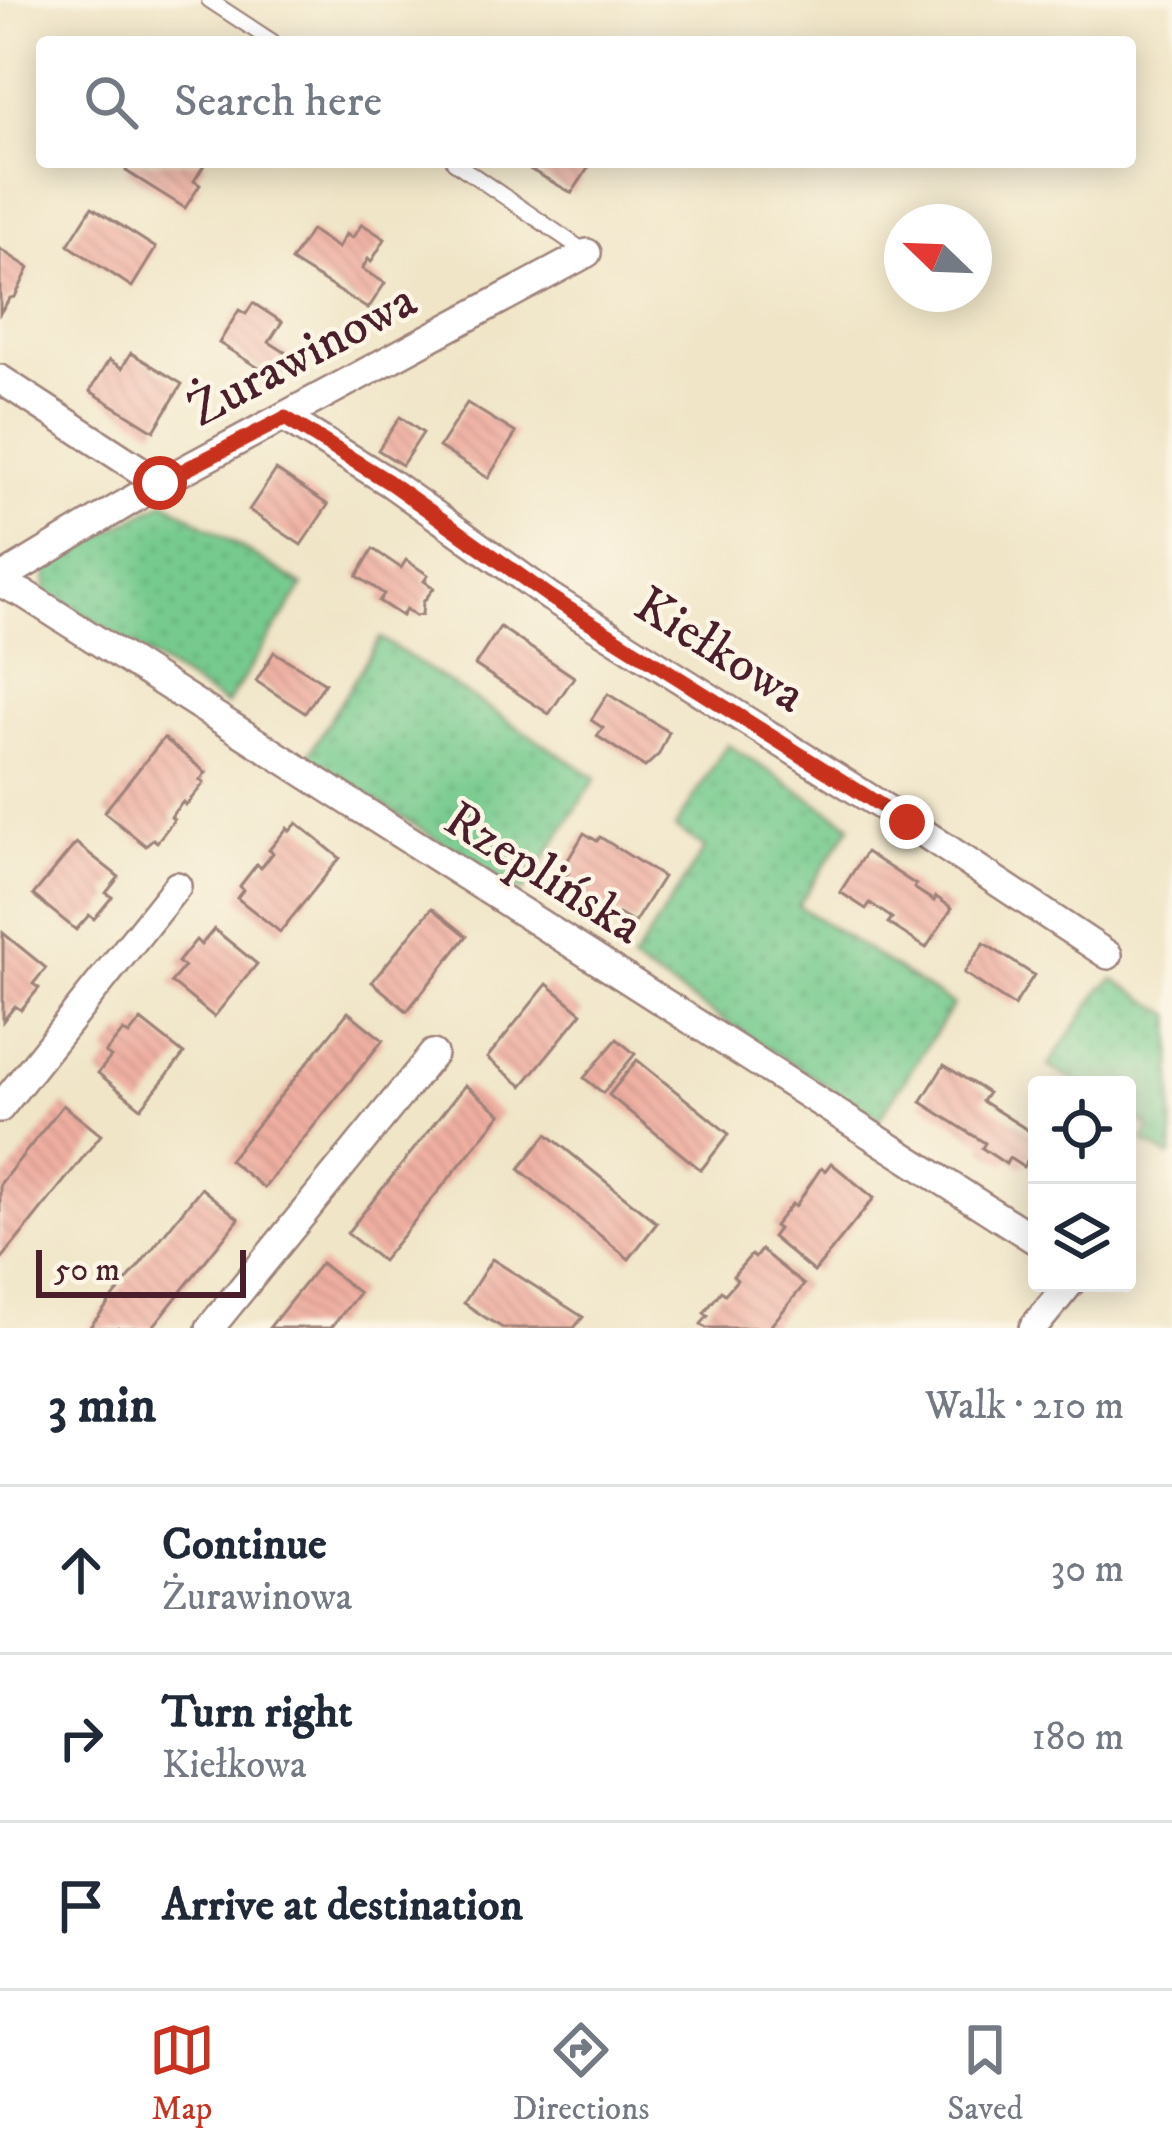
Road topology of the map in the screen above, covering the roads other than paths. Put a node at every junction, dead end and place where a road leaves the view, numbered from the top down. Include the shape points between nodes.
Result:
1 (209, 0) edge
2 (264, 36) edge
3 (463, 168) edge
4 (587, 253) joint
5 (0, 379) edge
6 (285, 418) junction
7 (160, 483) junction
8 (0, 581) edge
9 (177, 886) dead end
10 (1108, 955) dead end
11 (433, 1054) dead end
12 (0, 1108) edge
13 (1028, 1235) edge
14 (1063, 1292) edge
15 (210, 1328) edge
16 (1033, 1328) edge

1 - 2 lane
3 - 4 lane
4 - 6 street, Żurawinowa
5 - 7 street
6 - 7 street, Żurawinowa
6 - 10 street, Kiełkowa
7 - 8 street, Żurawinowa
8 - 13 street, Rzeplińska
9 - 12 street
11 - 15 street
14 - 16 street

